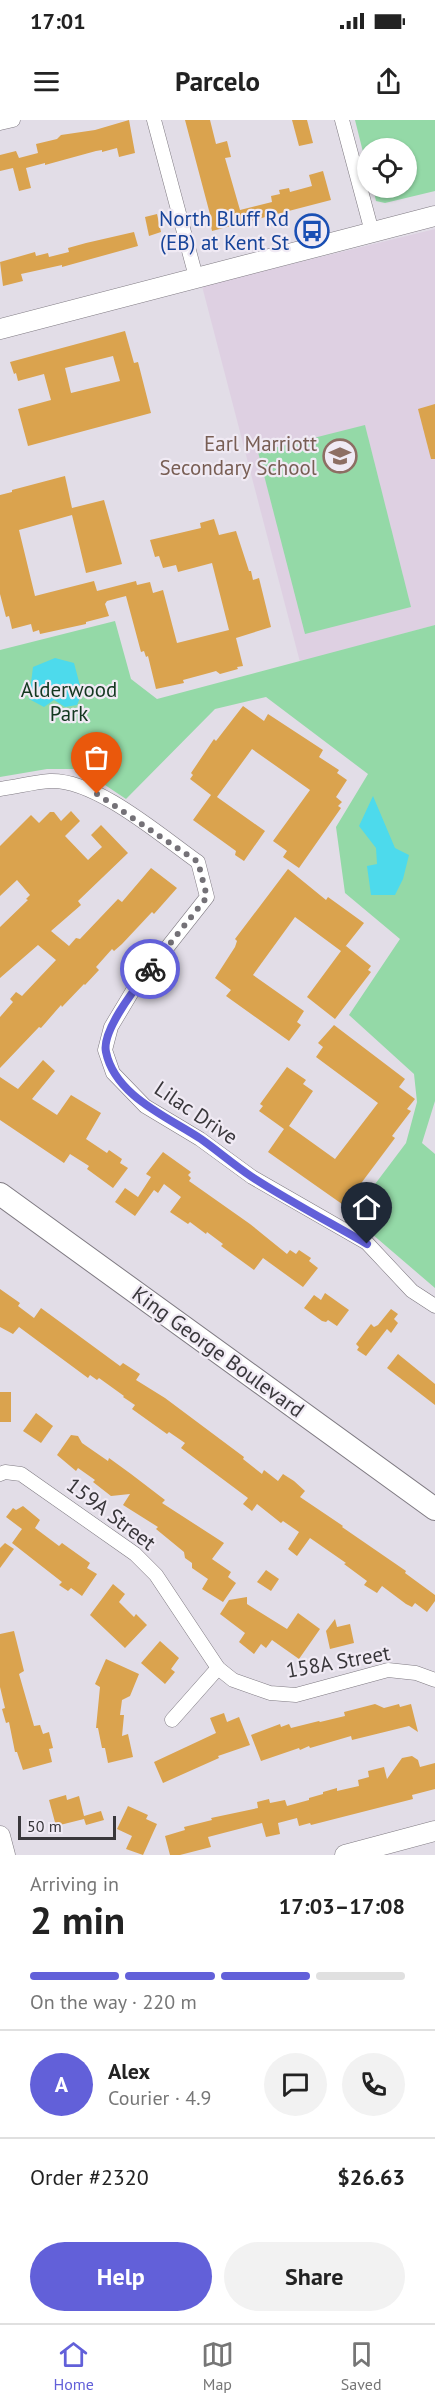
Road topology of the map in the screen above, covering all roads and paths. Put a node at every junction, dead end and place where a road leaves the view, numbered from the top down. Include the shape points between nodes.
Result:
1 (13, 120) edge
2 (154, 120) edge
3 (342, 120) edge
4 (0, 123) edge
5 (435, 216) edge
6 (372, 232) junction
7 (196, 277) junction
8 (0, 329) edge
9 (0, 789) edge
10 (0, 1194) edge
11 (435, 1306) edge
12 (3, 1473) edge
13 (435, 1509) edge
14 (218, 1668) junction
15 (435, 1680) edge
16 (172, 1720) dead end
17 (435, 1831) edge
18 (0, 1836) edge
19 (5, 1855) edge
20 (345, 1855) edge

1 - 4 street
2 - 7 street
3 - 6 street
5 - 6 main road
6 - 7 main road
7 - 8 main road
9 - 11 street, Lilac Drive via 51,781 83,786 198,862 207,897 132,992 111,1027 105,1050 113,1073 145,1106 252,1177 367,1244 412,1291
10 - 13 main road, King George Boulevard
12 - 14 street, 159A Street via 21,1474 135,1554 156,1575
14 - 15 street, 158A Street via 252,1688 296,1695 387,1670
14 - 16 street
17 - 20 main road
18 - 19 main road

